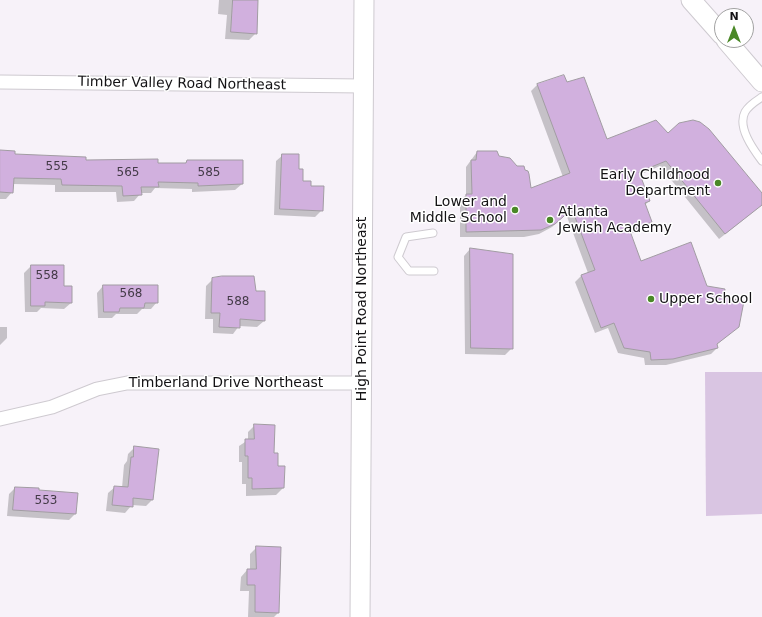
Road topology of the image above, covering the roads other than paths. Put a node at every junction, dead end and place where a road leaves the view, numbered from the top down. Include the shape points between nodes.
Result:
1 (364, 0) edge
2 (697, 2) edge
3 (714, 24) edge
4 (733, 48) edge
5 (0, 82) edge
6 (762, 82) edge
7 (363, 86) junction
8 (762, 97) edge
9 (762, 161) edge
10 (432, 233) dead end
11 (434, 271) dead end
12 (361, 383) junction
13 (0, 419) edge
14 (360, 617) edge

1 - 7 street, High Point Road Northeast
2 - 3 street
4 - 6 street
5 - 7 street, Timber Valley Road Northeast
7 - 12 street, High Point Road Northeast
8 - 9 lane via 745,112 743,122 747,137
10 - 11 lane via 406,237 398,257 409,271
12 - 13 street, Timberland Drive Northeast via 127,383 97,389 27,414
12 - 14 street, High Point Road Northeast

